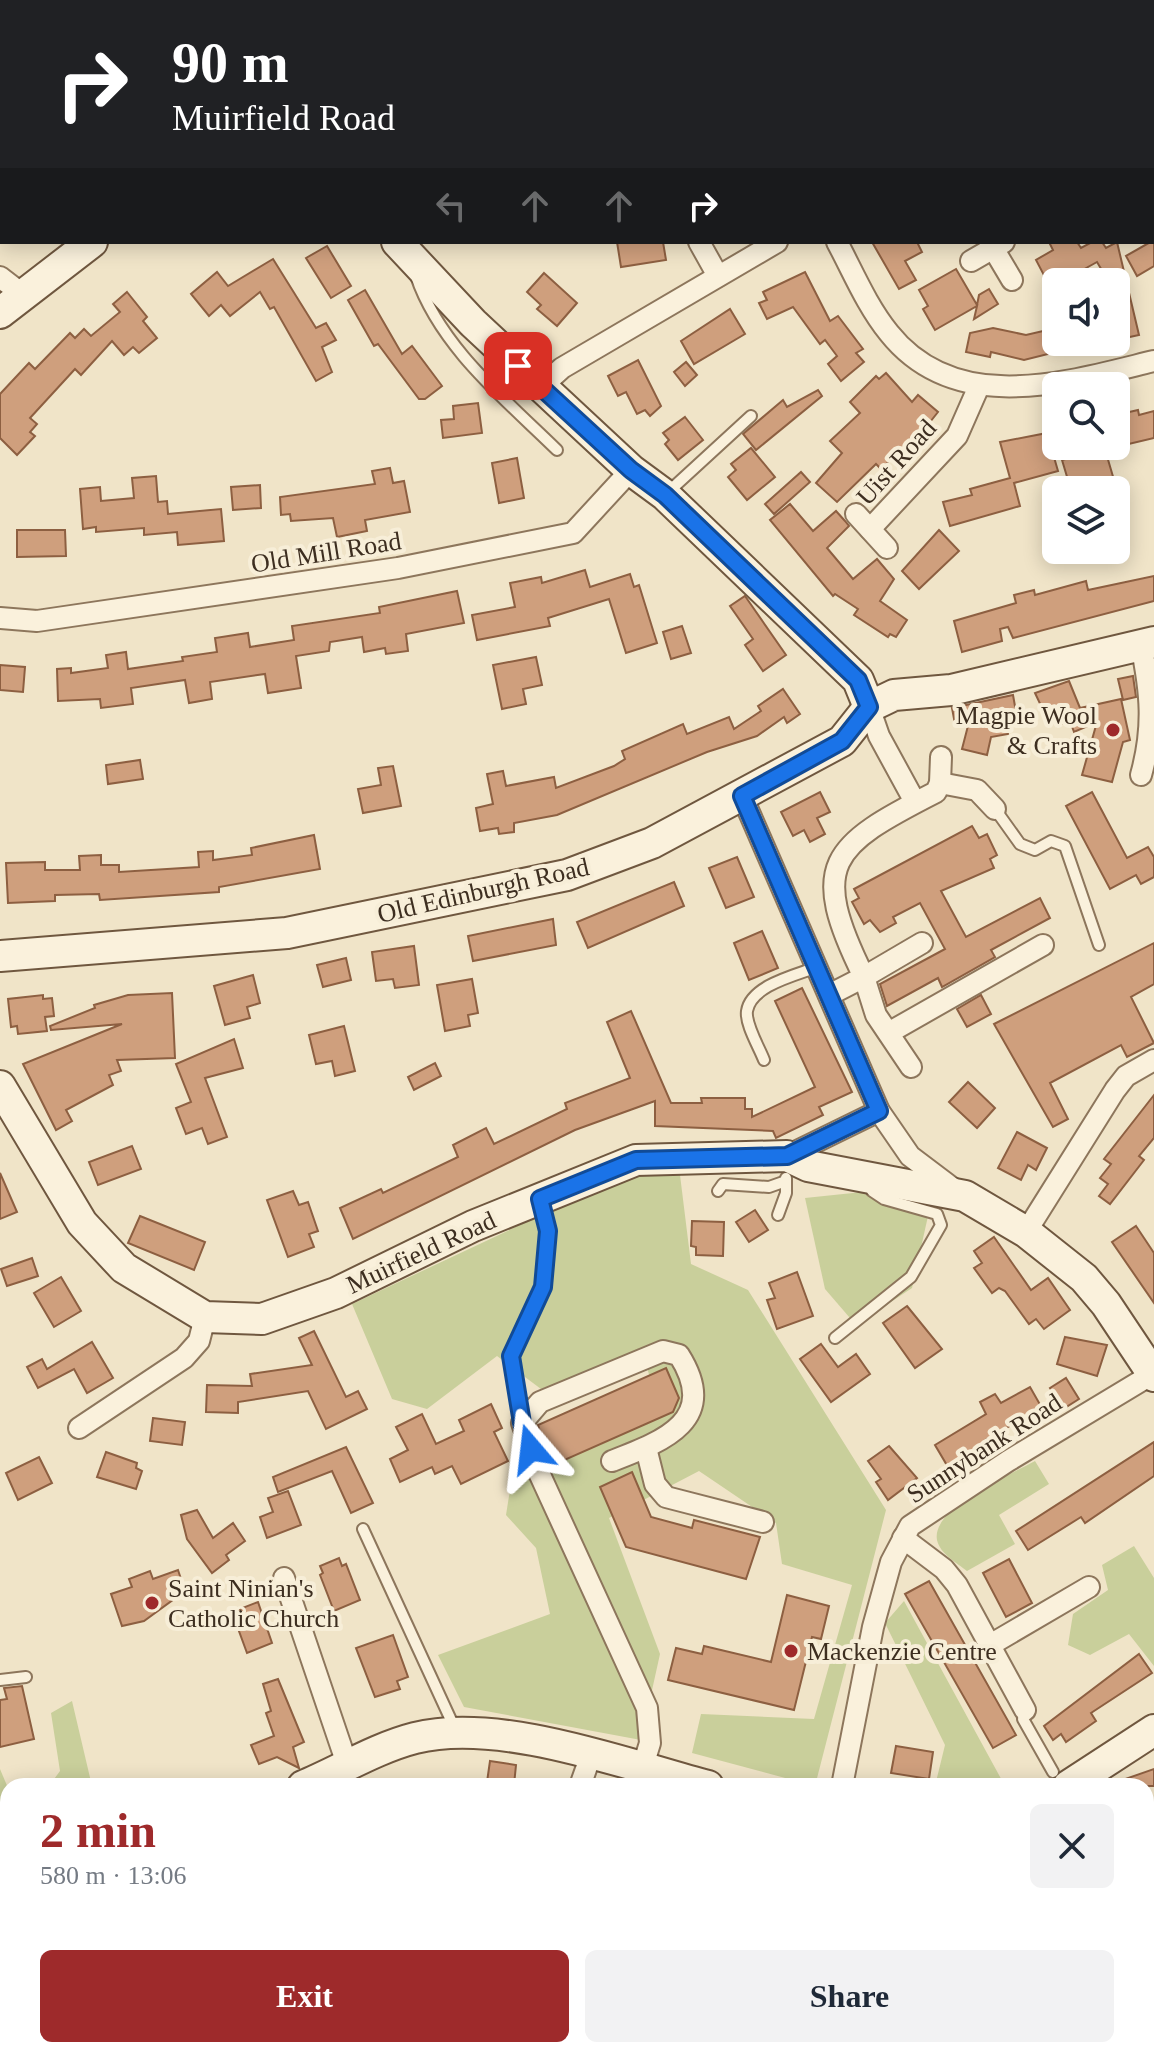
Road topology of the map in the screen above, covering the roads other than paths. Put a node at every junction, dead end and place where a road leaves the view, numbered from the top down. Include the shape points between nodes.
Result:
1 (89, 244) edge
2 (700, 244) edge
3 (774, 244) edge
4 (838, 244) edge
5 (998, 245) edge
6 (403, 250) edge
7 (971, 261) dead end
8 (718, 276) junction
9 (1012, 280) dead end
10 (7, 295) edge
11 (1154, 361) edge
12 (979, 386) junction
13 (541, 387) junction
14 (751, 416) dead end
15 (557, 450) dead end
16 (631, 470) junction
17 (665, 495) junction
18 (887, 548) dead end
19 (0, 618) edge
20 (1148, 644) edge
21 (869, 707) junction
22 (1153, 738) edge
23 (941, 757) dead end
24 (1141, 775) dead end
25 (940, 783) junction
26 (742, 796) junction
27 (915, 802) junction
28 (995, 809) joint
29 (922, 943) dead end
30 (1043, 945) dead end
31 (1099, 945) dead end
32 (0, 956) edge
33 (817, 967) junction
34 (864, 977) junction
35 (829, 995) junction
36 (890, 1032) junction
37 (764, 1060) dead end
38 (1154, 1060) edge
39 (911, 1067) dead end
40 (0, 1086) edge
41 (879, 1111) junction
42 (787, 1168) junction
43 (871, 1180) junction
44 (718, 1191) dead end
45 (965, 1196) junction
46 (540, 1199) junction
47 (778, 1215) dead end
48 (1026, 1232) junction
49 (205, 1317) junction
50 (835, 1338) dead end
51 (1154, 1375) edge
52 (522, 1423) junction
53 (79, 1428) dead end
54 (646, 1448) junction
55 (612, 1461) dead end
56 (763, 1522) dead end
57 (363, 1529) dead end
58 (903, 1538) junction
59 (284, 1578) dead end
60 (1089, 1587) dead end
61 (990, 1645) junction
62 (26, 1677) dead end
63 (0, 1680) edge
64 (1025, 1710) joint
65 (1154, 1730) edge
66 (457, 1733) junction
67 (591, 1755) junction
68 (348, 1767) junction
69 (642, 1769) junction
70 (322, 1778) edge
71 (583, 1778) edge
72 (677, 1778) edge
73 (844, 1778) edge
74 (1060, 1778) edge
75 (1063, 1778) edge

1 - 10 street
2 - 8 street
3 - 8 street
4 - 12 street via 890,335 916,358
5 - 7 street
5 - 9 street
6 - 13 street
6 - 15 lane via 425,304 474,369
8 - 13 street via 562,368
11 - 12 street via 1041,386
12 - 18 street, Uist Road via 957,436 863,522
13 - 16 street
14 - 17 lane
16 - 17 street
16 - 19 street, Old Mill Road via 573,533 382,571 37,621
17 - 21 street via 858,680
20 - 21 street via 951,690 894,695
20 - 22 street
21 - 26 street, Old Edinburgh Road via 842,741
21 - 27 street
22 - 24 street
23 - 25 street
25 - 27 street via 936,792
25 - 28 street via 977,790
26 - 32 street, Old Edinburgh Road via 652,843 567,875 287,933
26 - 33 street
27 - 34 street via 848,846 834,872 833,905
28 - 31 lane via 1020,844 1035,850 1051,841 1065,846
29 - 34 street
30 - 36 street
33 - 35 street
33 - 37 lane via 762,990 753,999 748,1018
34 - 35 street
34 - 36 street via 876,1015
35 - 41 street
36 - 39 street
38 - 48 street via 1126,1076 1115,1090
40 - 49 street, Muirfield Road via 82,1223 124,1268
41 - 42 street
41 - 45 street via 910,1156
42 - 43 street, Muirfield Road via 808,1166
42 - 44 lane via 769,1187 723,1184
42 - 46 street, Muirfield Road via 636,1160
42 - 47 lane
43 - 45 street, Muirfield Road
43 - 50 lane via 872,1191 884,1199 937,1214 941,1225 911,1277
45 - 48 street, Muirfield Road
46 - 49 street, Muirfield Road via 336,1293 262,1319
46 - 52 lane via 548,1231 543,1287 511,1356
48 - 51 street, Muirfield Road via 1084,1278
49 - 53 street via 199,1341 184,1358
51 - 58 street, Sunnybank Road via 926,1513
52 - 54 street via 540,1402 663,1351 679,1355 696,1394 675,1431
52 - 69 street via 540,1475 647,1708 650,1743
54 - 55 street
54 - 56 street via 655,1484 666,1497
57 - 66 lane
58 - 61 street via 944,1569
58 - 73 street, Sunnybank Road via 873,1627
59 - 68 street
60 - 61 street
61 - 64 street
62 - 63 lane
64 - 74 lane via 1023,1719
65 - 75 street
66 - 67 street via 514,1738
66 - 68 street via 415,1738
67 - 69 street
67 - 71 street
68 - 70 street
69 - 72 street

